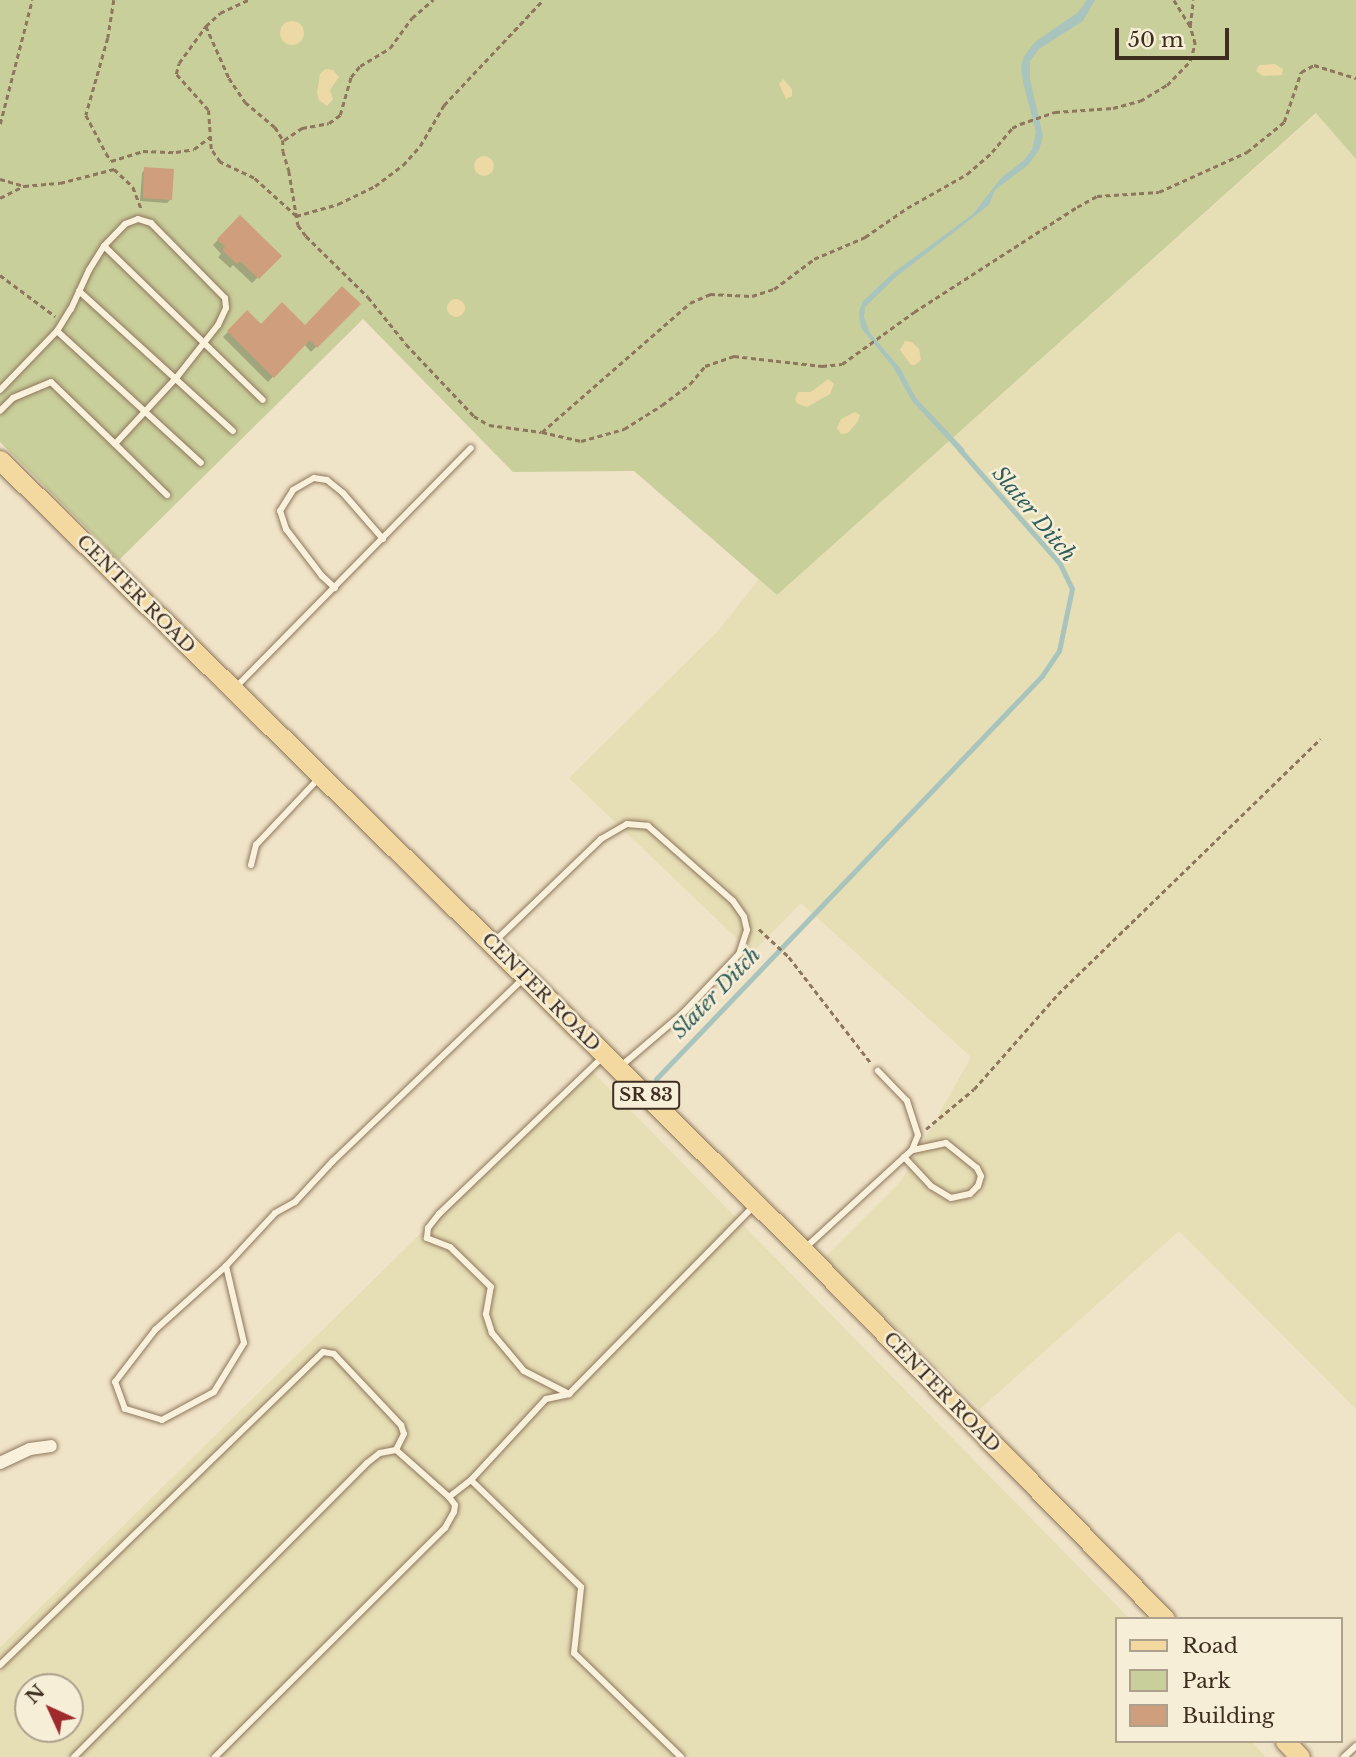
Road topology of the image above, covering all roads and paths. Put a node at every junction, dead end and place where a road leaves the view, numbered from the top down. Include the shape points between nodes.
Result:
1 (32, 0) edge
2 (114, 0) edge
3 (248, 0) edge
4 (433, 0) edge
5 (543, 0) edge
6 (1174, 0) edge
7 (1193, 0) edge
8 (206, 26) junction
9 (1190, 26) junction
10 (1356, 78) edge
11 (0, 124) edge
12 (210, 137) junction
13 (283, 140) junction
14 (0, 179) edge
15 (24, 186) junction
16 (0, 198) edge
17 (142, 210) dead end
18 (296, 216) junction
19 (104, 246) junction
20 (0, 275) edge
21 (79, 291) junction
22 (64, 321) junction
23 (57, 331) junction
24 (205, 341) junction
25 (177, 377) junction
26 (0, 390) edge
27 (263, 400) dead end
28 (0, 411) edge
29 (147, 411) junction
30 (233, 430) dead end
31 (542, 432) junction
32 (116, 444) junction
33 (471, 448) dead end
34 (0, 460) edge
35 (201, 463) dead end
36 (167, 495) dead end
37 (383, 539) junction
38 (335, 588) junction
39 (232, 690) junction
40 (1320, 739) dead end
41 (321, 775) junction
42 (251, 865) dead end
43 (770, 939) dead end
44 (492, 944) junction
45 (525, 977) junction
46 (612, 1062) junction
47 (878, 1071) joint
48 (918, 1135) junction
49 (912, 1150) junction
50 (904, 1157) junction
51 (755, 1205) junction
52 (803, 1250) junction
53 (226, 1266) junction
54 (569, 1394) junction
55 (51, 1446) dead end
56 (396, 1450) junction
57 (0, 1463) edge
58 (471, 1480) junction
59 (449, 1497) junction
60 (1162, 1617) edge
61 (0, 1665) edge
62 (1287, 1743) edge
63 (1356, 1745) edge
64 (74, 1757) edge
65 (215, 1757) edge
66 (681, 1757) edge
67 (1300, 1757) edge
68 (1345, 1757) edge

1 - 11 path
2 - 12 path via 86,115 111,161 143,151 194,149
3 - 8 path via 220,13
4 - 13 path via 412,18 390,48 351,77 340,115
5 - 18 path via 444,105 420,146 403,164 363,192
6 - 9 path
7 - 9 path
8 - 12 path via 176,74 208,110
8 - 13 path via 239,94
9 - 31 path via 1195,44 1189,61 1167,85 1140,101 1045,114 1025,122 1012,128 967,174 865,237 814,259 774,289 752,296 710,294 690,303
10 - 31 path via 1314,65 1301,72 1284,122 1247,152 1159,192 1097,196 1001,254 842,364 734,356 716,360 690,384 624,429 581,441
12 - 18 path via 211,149 220,162 254,178
13 - 18 path
14 - 15 path
15 - 16 path
15 - 17 path via 60,183 114,169 133,187
18 - 31 path via 306,236 368,297 474,416 489,425
19 - 21 lane
19 - 24 lane
19 - 24 lane via 125,224 138,219 151,223 225,298 226,308
20 - 22 path
21 - 22 lane
21 - 25 lane
22 - 23 lane
23 - 26 lane
23 - 29 lane
24 - 25 lane
24 - 27 lane
25 - 29 lane
25 - 30 lane
28 - 32 lane via 13,398 51,382
29 - 32 lane
29 - 35 lane
32 - 36 lane
33 - 37 lane
34 - 39 main road, CENTER ROAD / SR 83
37 - 38 lane
37 - 38 lane via 327,480 314,478 292,490 280,511 286,529
38 - 39 lane
39 - 41 main road, CENTER ROAD / SR 83
40 - 48 path via 1058,994 974,1088
41 - 42 lane via 256,845
41 - 44 main road, CENTER ROAD / SR 83
43 - 47 path
44 - 45 main road, CENTER ROAD / SR 83
44 - 46 lane via 601,839 627,824 648,826 733,901 747,930 739,954 682,1014
45 - 46 main road, CENTER ROAD / SR 83
45 - 53 lane via 295,1202 275,1213
46 - 51 main road, CENTER ROAD / SR 83
46 - 54 lane via 428,1228 427,1238 450,1247 491,1287 485,1314 492,1333 524,1371
47 - 48 lane via 907,1101
48 - 49 lane
49 - 50 lane
49 - 50 lane via 946,1143 977,1168 981,1176 978,1186 970,1194 951,1198 931,1186
50 - 52 lane
51 - 52 main road, CENTER ROAD / SR 83
51 - 54 lane
52 - 60 main road, CENTER ROAD / SR 83
53 - 53 lane via 155,1330 115,1382 125,1409 162,1420 214,1392 244,1343
54 - 58 lane via 546,1399
55 - 57 street via 30,1449
56 - 59 lane
56 - 61 lane via 404,1434 401,1425 334,1354 323,1352
56 - 64 lane via 380,1453 367,1463
58 - 59 lane
58 - 66 lane via 581,1587 574,1653
59 - 65 lane via 454,1512 444,1528
62 - 67 main road
63 - 68 lane

